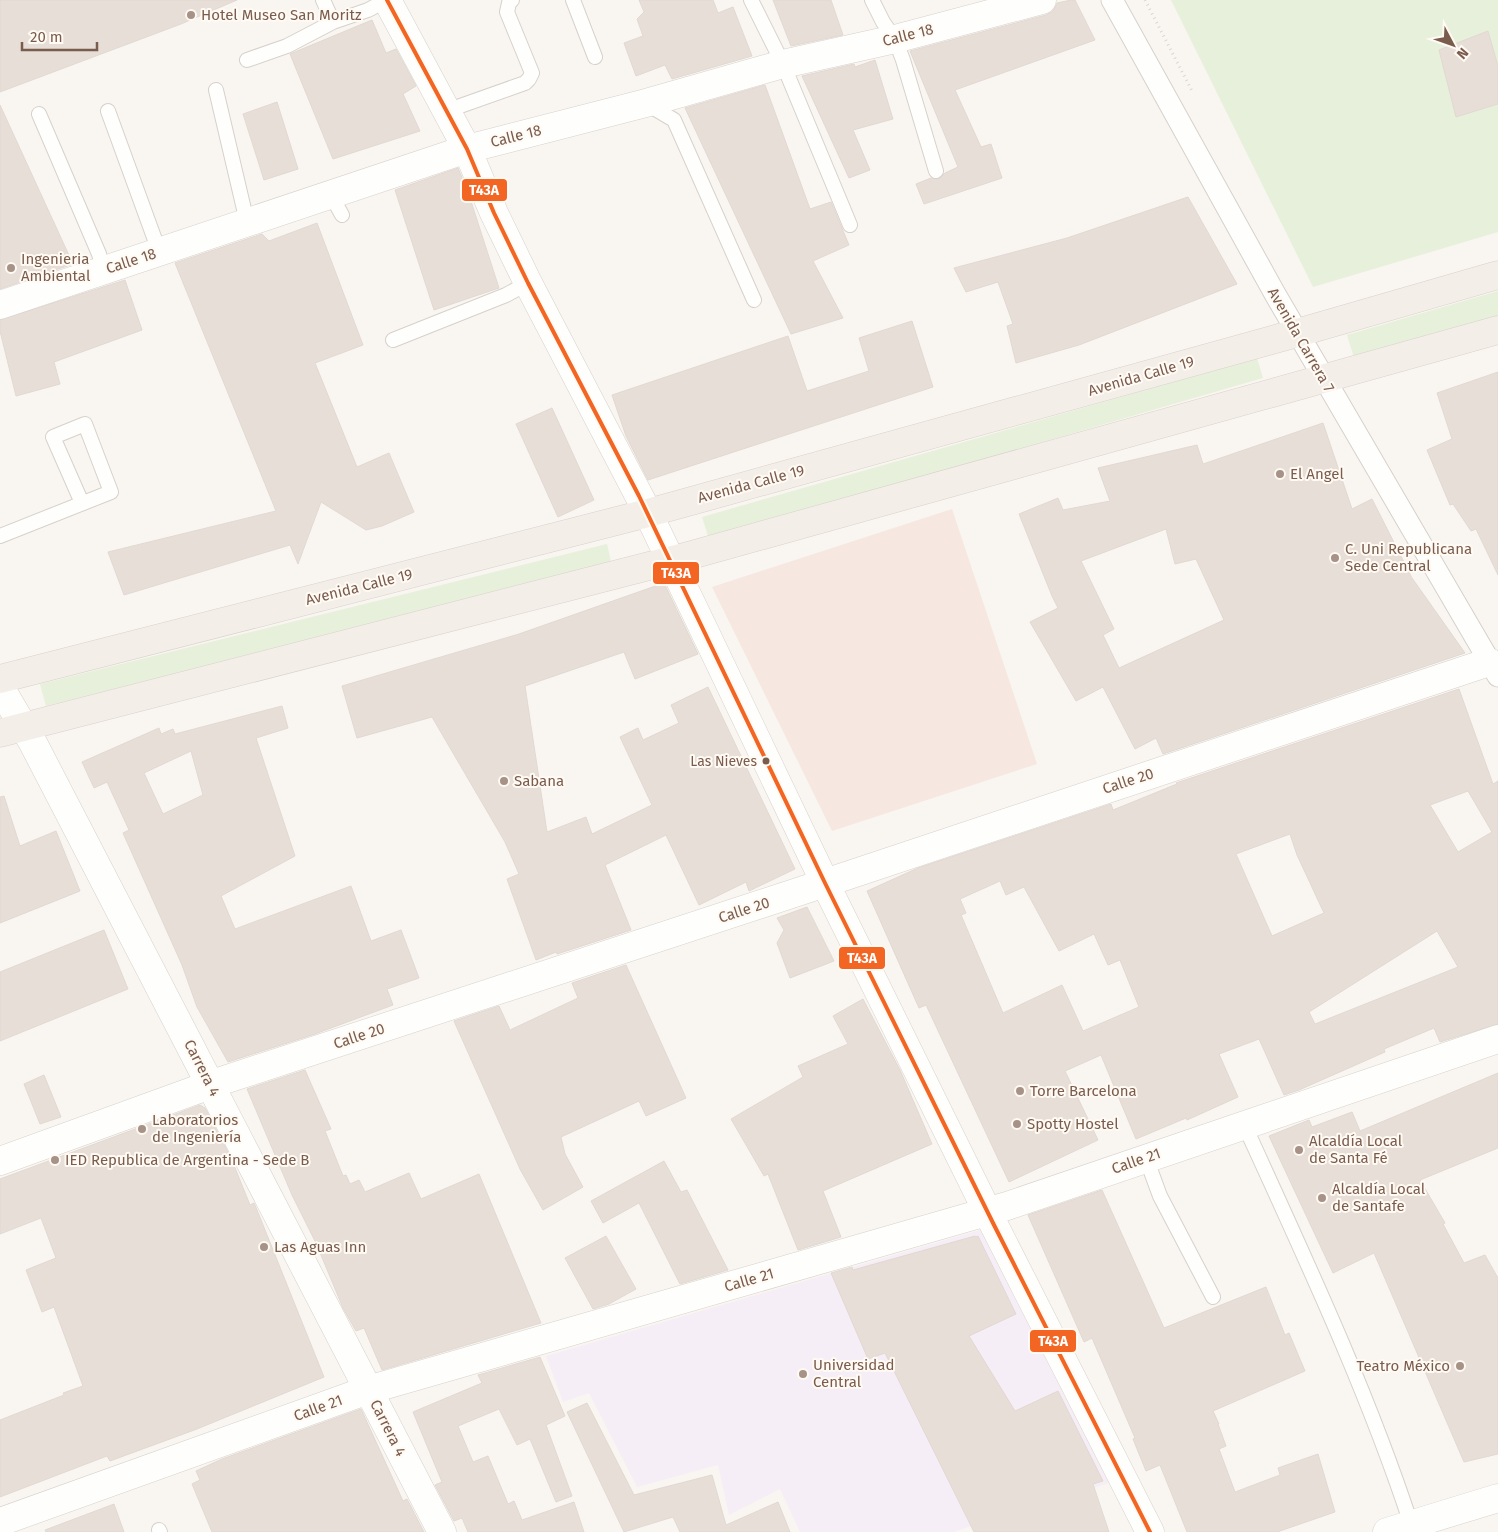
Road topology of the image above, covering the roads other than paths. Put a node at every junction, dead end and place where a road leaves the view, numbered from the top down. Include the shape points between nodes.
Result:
1 (322, 0) edge
2 (387, 0) edge
3 (512, 0) edge
4 (573, 0) edge
5 (751, 0) edge
6 (872, 0) edge
7 (1042, 0) edge
8 (1112, 0) edge
9 (333, 22) junction
10 (895, 39) junction
11 (595, 56) dead end
12 (247, 60) dead end
13 (783, 64) junction
14 (216, 90) dead end
15 (646, 103) junction
16 (108, 111) dead end
17 (446, 111) junction
18 (39, 114) dead end
19 (466, 149) junction
20 (936, 171) dead end
21 (247, 222) junction
22 (850, 224) dead end
23 (159, 251) junction
24 (103, 270) junction
25 (1498, 275) edge
26 (528, 283) junction
27 (754, 300) dead end
28 (0, 306) edge
29 (1498, 330) edge
30 (1297, 333) junction
31 (393, 340) dead end
32 (1324, 379) junction
33 (82, 503) junction
34 (648, 513) junction
35 (0, 536) edge
36 (671, 561) junction
37 (1493, 669) edge
38 (0, 679) edge
39 (0, 687) edge
40 (12, 730) edge
41 (825, 883) junction
42 (1498, 1039) edge
43 (210, 1084) junction
44 (1244, 1124) junction
45 (1146, 1158) junction
46 (0, 1161) edge
47 (988, 1211) junction
48 (1213, 1297) dead end
49 (368, 1390) junction
50 (1498, 1498) edge
51 (0, 1522) edge
52 (1399, 1528) edge
53 (442, 1532) edge
54 (1150, 1532) edge

1 - 9 lane
2 - 9 lane
2 - 17 street
3 - 17 lane via 507,12 532,72 529,79
4 - 11 lane
5 - 13 lane
6 - 10 lane
7 - 10 street, Calle 18
8 - 30 street, Avenida Carrera 7
9 - 12 lane via 287,46
10 - 13 street, Calle 18
10 - 20 lane
13 - 15 street, Calle 18
13 - 22 lane
14 - 21 lane
15 - 19 street, Calle 18
15 - 27 lane via 674,120
16 - 23 lane
17 - 19 street
18 - 24 lane
19 - 21 street, Calle 18 via 337,205
19 - 26 street
21 - 23 street, Calle 18
23 - 24 street, Calle 18
24 - 28 street, Calle 18
25 - 30 main road, Avenida Calle 19
26 - 31 lane
26 - 34 street
29 - 32 main road
30 - 32 street, Avenida Carrera 7
30 - 34 main road, Avenida Calle 19
32 - 36 main road
32 - 37 street, Avenida Carrera 7
33 - 33 lane via 52,437 85,424 112,492
33 - 35 lane
34 - 36 street
34 - 38 main road, Avenida Calle 19
36 - 40 main road
36 - 41 street
37 - 41 street, Calle 20
39 - 40 street, Carrera 4
40 - 43 street, Carrera 4
41 - 43 street, Calle 20
41 - 47 street
42 - 44 street, Calle 21
43 - 46 street, Calle 20
43 - 49 street, Carrera 4
44 - 45 street, Calle 21
44 - 52 lane via 1340,1336 1392,1468
45 - 47 street, Calle 21
45 - 48 lane via 1160,1196
47 - 49 street, Calle 21
47 - 54 street
49 - 51 street, Calle 21
49 - 53 street, Carrera 4
50 - 52 street

